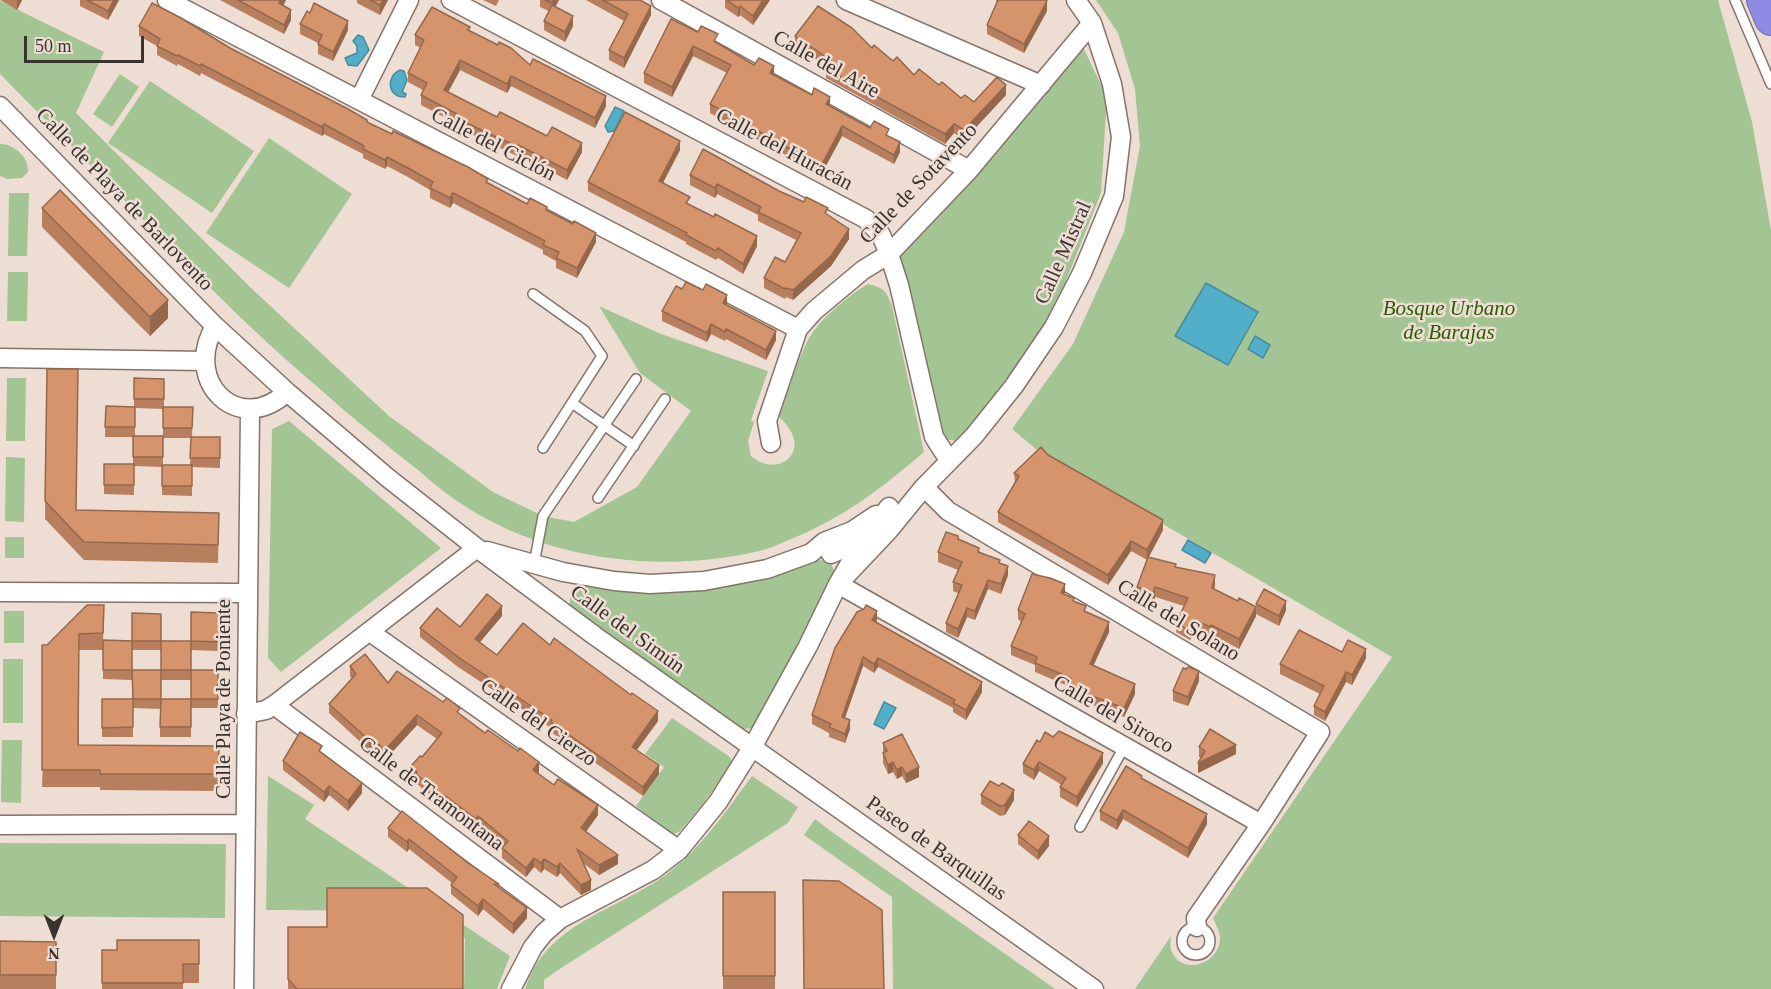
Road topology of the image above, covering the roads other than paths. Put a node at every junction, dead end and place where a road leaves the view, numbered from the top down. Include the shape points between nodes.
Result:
1 (167, 0) edge
2 (409, 0) edge
3 (451, 0) edge
4 (661, 0) edge
5 (846, 0) edge
6 (1076, 0) edge
7 (1735, 0) edge
8 (1763, 0) edge
9 (1771, 19) edge
10 (1092, 23) junction
11 (1771, 84) edge
12 (1041, 85) junction
13 (359, 100) junction
14 (4, 116) edge
15 (969, 170) junction
16 (889, 254) junction
17 (533, 294) dead end
18 (215, 326) junction
19 (798, 329) junction
20 (0, 358) edge
21 (204, 361) junction
22 (636, 379) dead end
23 (287, 392) junction
24 (665, 399) dead end
25 (572, 403) junction
26 (249, 409) junction
27 (605, 425) junction
28 (771, 443) dead end
29 (634, 446) junction
30 (543, 448) dead end
31 (949, 460) junction
32 (924, 487) junction
33 (598, 498) dead end
34 (889, 507) junction
35 (889, 530) junction
36 (864, 539) junction
37 (477, 548) junction
38 (811, 553) junction
39 (831, 554) junction
40 (534, 564) junction
41 (838, 584) junction
42 (0, 592) edge
43 (248, 593) junction
44 (370, 632) junction
45 (274, 705) junction
46 (246, 714) junction
47 (753, 746) junction
48 (1124, 747) junction
49 (246, 824) junction
50 (1261, 824) junction
51 (0, 825) edge
52 (1080, 827) dead end
53 (679, 850) junction
54 (560, 919) junction
55 (1197, 927) dead end
56 (244, 989) edge
57 (512, 989) edge
58 (1094, 989) edge

1 - 13 street, Calle del Ciclón
2 - 13 street
3 - 16 street, Calle del Huracán via 866,219 881,235
4 - 15 street, Calle del Aire
5 - 12 street
6 - 10 street, Calle Mistral
7 - 11 lane
8 - 9 highway
10 - 12 street, Calle de Sotavento
10 - 31 street, Calle Mistral via 1112,84 1121,137 1114,196 1054,327 988,419
12 - 15 street, Calle de Sotavento
13 - 19 street, Calle del Ciclón
14 - 18 street, Calle de Playa de Barlovento
15 - 16 street, Calle de Sotavento
16 - 19 street, Calle de Sotavento via 863,270
16 - 31 street, Calle del Huracán via 934,437
17 - 25 lane via 585,331 602,356
18 - 21 street
18 - 23 street, Calle de Playa de Barlovento
19 - 28 street, Calle de Sotavento via 767,421
20 - 21 street
21 - 26 street via 214,390 234,405
22 - 27 lane
23 - 26 street via 270,404
23 - 37 street, Calle de Playa de Barlovento
24 - 29 lane
25 - 27 lane
25 - 30 lane
26 - 43 street, Calle Playa de Poniente
27 - 29 lane
27 - 40 lane via 543,516
29 - 33 lane
31 - 32 street, Calle Mistral
32 - 34 street
32 - 35 street
32 - 50 street, Calle del Solano via 948,511 1320,732
34 - 36 street
34 - 38 street
35 - 36 street
35 - 41 street
36 - 39 street
36 - 41 street
37 - 40 street
37 - 44 street
37 - 47 street, Calle del Simún
38 - 39 street
38 - 40 street via 767,569 704,581 661,583 614,581
39 - 41 street via 843,568
41 - 47 street
41 - 48 street, Calle del Siroco
42 - 43 street
43 - 46 street, Calle Playa de Poniente
44 - 45 street
44 - 53 street, Calle del Cierzo
45 - 46 street
45 - 54 street, Calle de Tramontana
46 - 49 street, Calle Playa de Poniente
47 - 53 street via 718,802
47 - 58 street, Paseo de Barquillas
48 - 50 street, Calle del Siroco
48 - 52 lane
49 - 51 street
49 - 56 street, Calle Playa de Poniente
50 - 55 street via 1196,918
53 - 54 street via 653,870
54 - 57 street via 533,947

